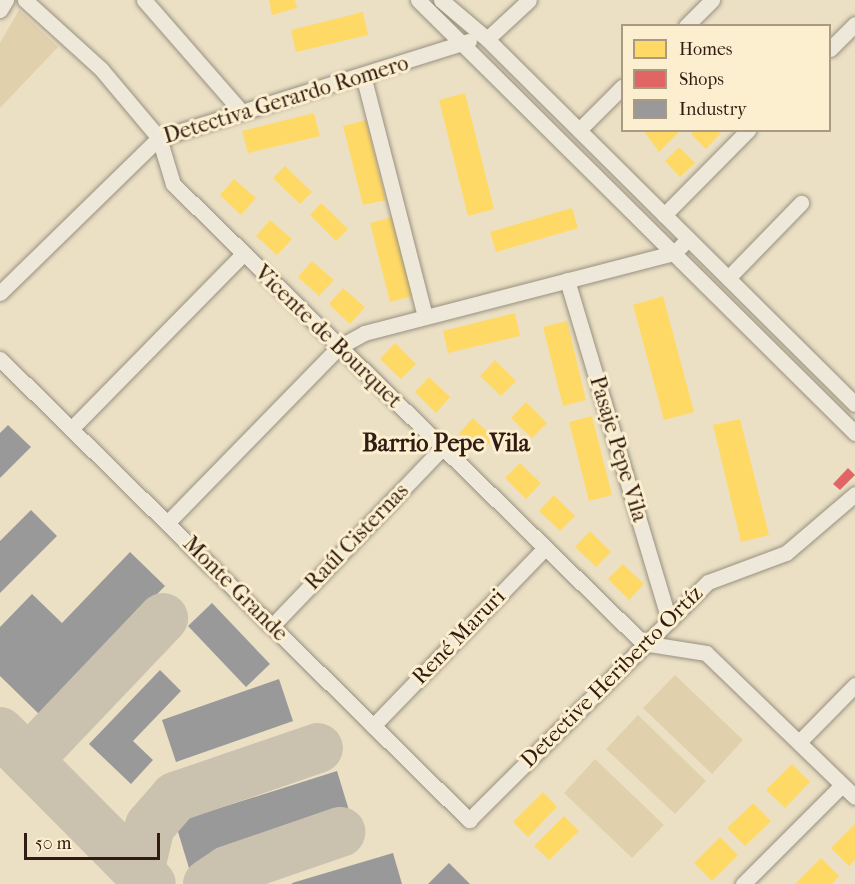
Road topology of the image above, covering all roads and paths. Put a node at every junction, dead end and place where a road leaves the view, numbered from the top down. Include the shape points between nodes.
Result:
1 (6, 0) edge
2 (25, 0) edge
3 (144, 0) edge
4 (418, 0) edge
5 (441, 0) edge
6 (529, 0) edge
7 (712, 0) edge
8 (0, 10) edge
9 (688, 24) edge
10 (855, 24) edge
11 (487, 39) junction
12 (461, 42) junction
13 (831, 48) edge
14 (363, 75) junction
15 (621, 88) edge
16 (242, 111) junction
17 (579, 130) junction
18 (746, 132) edge
19 (159, 138) junction
20 (597, 148) junction
21 (582, 162) junction
22 (801, 203) dead end
23 (664, 215) junction
24 (688, 239) junction
25 (674, 253) junction
26 (243, 254) junction
27 (728, 278) junction
28 (567, 280) junction
29 (0, 293) edge
30 (425, 316) junction
31 (339, 347) junction
32 (0, 359) edge
33 (853, 402) edge
34 (836, 414) junction
35 (71, 429) junction
36 (855, 433) edge
37 (442, 448) junction
38 (855, 494) edge
39 (167, 523) junction
40 (545, 548) junction
41 (669, 618) junction
42 (272, 626) junction
43 (643, 643) junction
44 (855, 685) edge
45 (374, 726) junction
46 (799, 742) junction
47 (842, 784) junction
48 (855, 797) edge
49 (469, 820) joint
50 (743, 884) edge

1 - 8 street
2 - 19 street, Vicente de Bourquet via 101,69
3 - 16 street
4 - 12 street
5 - 11 street
6 - 11 street
7 - 9 street
10 - 13 street
11 - 12 street, Detectiva Gerardo Romero
11 - 17 street
12 - 14 street, Detectiva Gerardo Romero
12 - 21 street
14 - 16 street, Detectiva Gerardo Romero
14 - 30 street
15 - 17 street
16 - 19 street, Detectiva Gerardo Romero
17 - 20 street
18 - 23 street
19 - 26 street, Vicente de Bourquet via 173,184
19 - 29 street, Detectiva Gerardo Romero
20 - 21 street
20 - 23 street
21 - 25 street
22 - 27 street
23 - 24 street
24 - 25 street
24 - 27 street
25 - 28 street
25 - 34 street
26 - 31 street, Vicente de Bourquet
26 - 35 street
27 - 33 street
28 - 30 street
28 - 41 street, Pasaje Pepe Vila
30 - 31 street via 364,333
31 - 37 street, Vicente de Bourquet
31 - 39 street
32 - 35 street, Monte Grande
33 - 34 street
34 - 36 street
35 - 39 street, Monte Grande
37 - 40 street, Vicente de Bourquet
37 - 42 street, Raúl Cisternas
38 - 41 street, Detective Heriberto Ortíz via 786,553 708,582
39 - 42 street, Monte Grande
40 - 43 street, Vicente de Bourquet
40 - 45 street, René Maruri
41 - 43 street, Detective Heriberto Ortíz
42 - 45 street, Monte Grande
43 - 46 street via 706,653
43 - 49 street, Detective Heriberto Ortíz
44 - 46 street
45 - 49 street, Monte Grande
46 - 47 street
47 - 48 street
47 - 50 street

